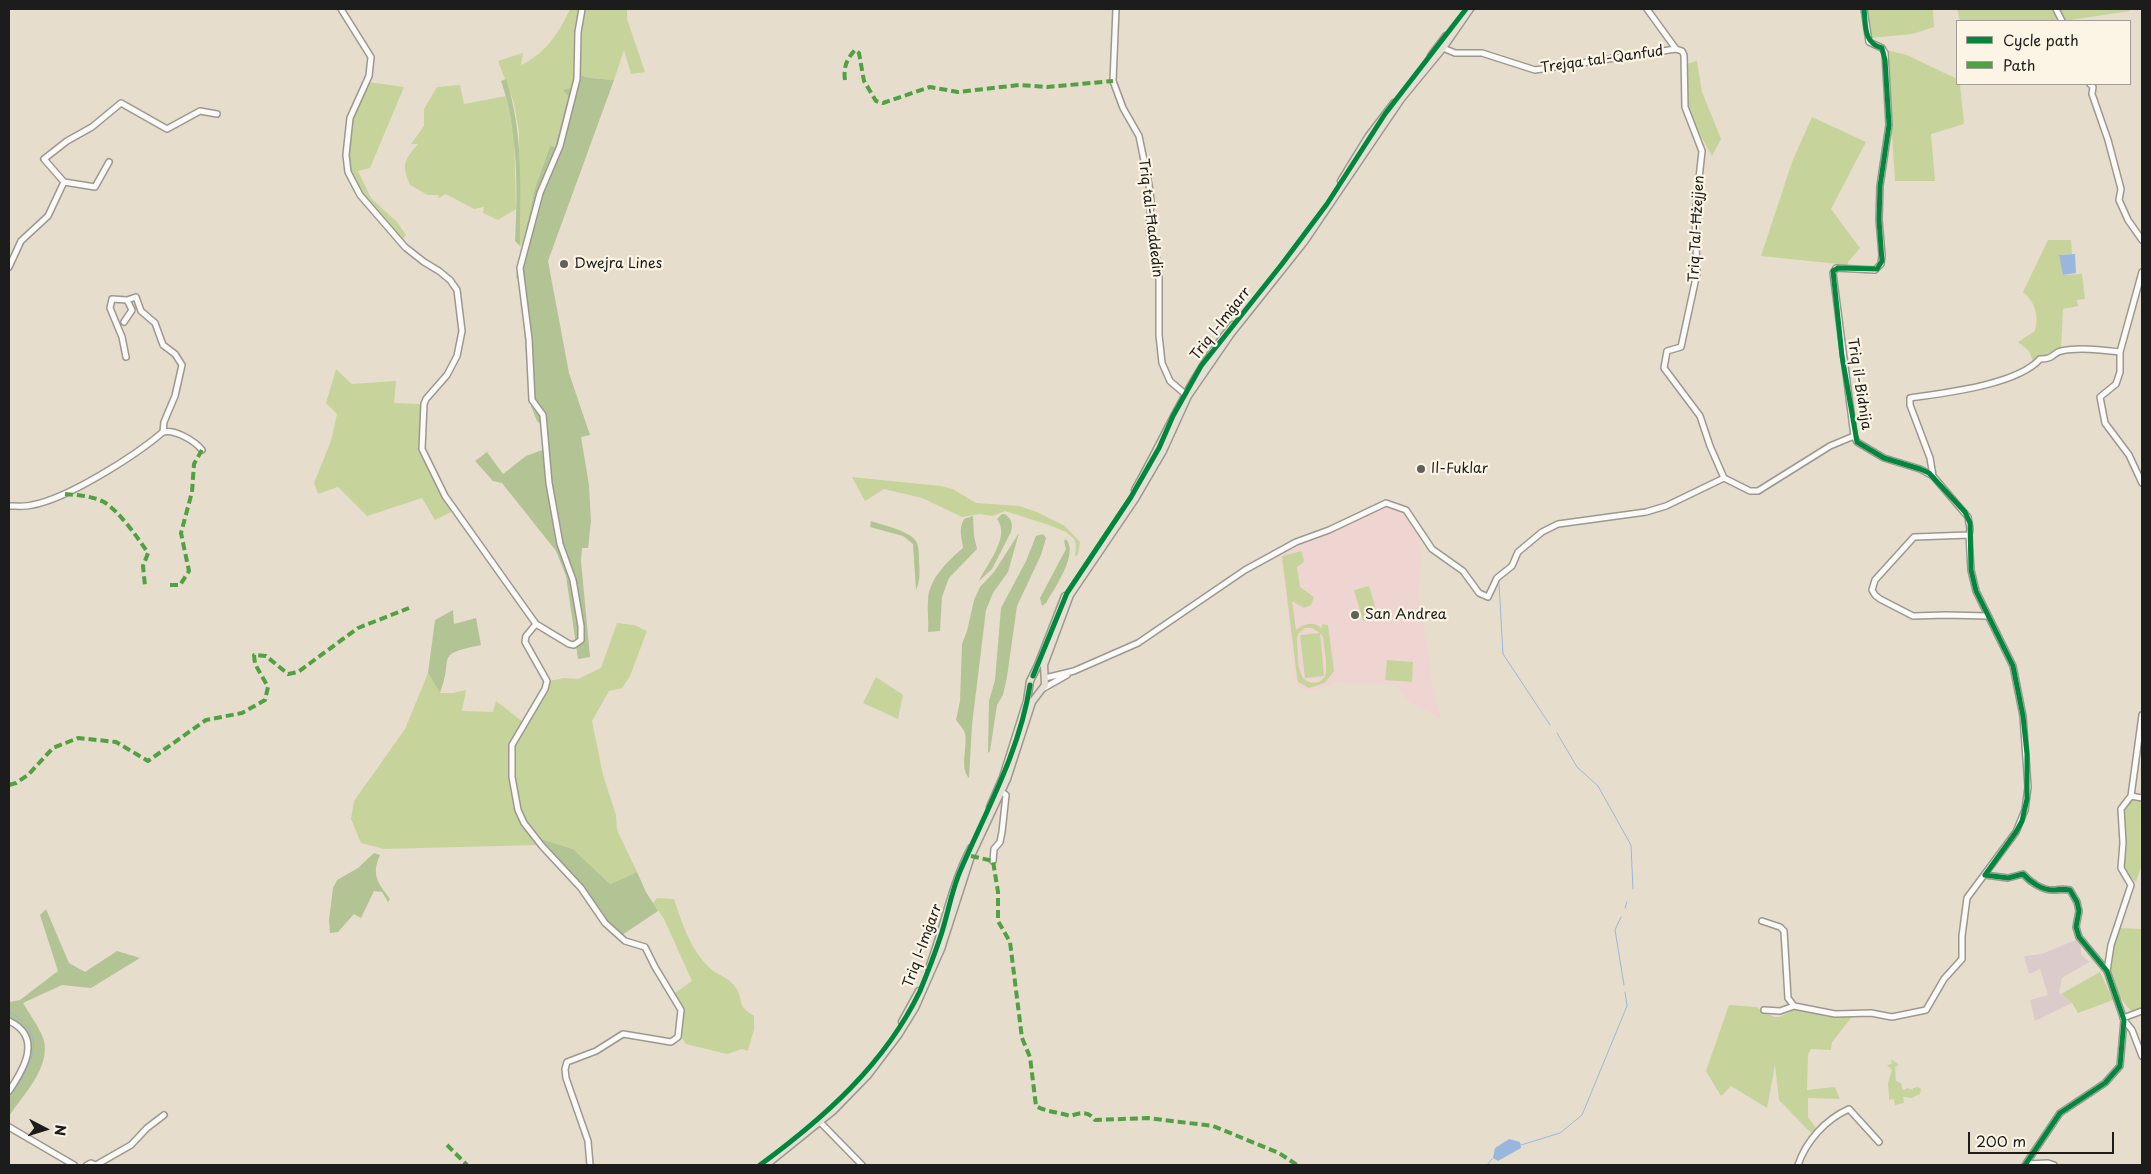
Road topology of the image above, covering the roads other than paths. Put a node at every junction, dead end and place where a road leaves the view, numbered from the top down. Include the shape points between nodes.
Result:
1 (341, 9) edge
2 (582, 9) edge
3 (1116, 9) edge
4 (1466, 9) edge
5 (1470, 9) edge
6 (1647, 9) edge
7 (1864, 9) edge
8 (1443, 48) junction
9 (1676, 49) junction
10 (2091, 85) edge
11 (217, 114) dead end
12 (109, 162) dead end
13 (64, 182) junction
14 (2142, 240) edge
15 (9, 267) edge
16 (2142, 272) edge
17 (127, 300) junction
18 (124, 322) dead end
19 (2120, 352) junction
20 (126, 357) dead end
21 (1185, 394) junction
22 (163, 432) junction
23 (1854, 436) junction
24 (202, 450) dead end
25 (1933, 476) junction
26 (1724, 478) junction
27 (2142, 483) edge
28 (9, 506) edge
29 (1969, 536) junction
30 (1988, 616) junction
31 (535, 626) junction
32 (1046, 659) junction
33 (1074, 671) junction
34 (1033, 676) junction
35 (1045, 677) junction
36 (1054, 677) junction
37 (1030, 685) junction
38 (1042, 689) junction
39 (2142, 715) edge
40 (1002, 792) junction
41 (2130, 796) junction
42 (2142, 798) edge
43 (994, 861) dead end
44 (1985, 875) junction
45 (1762, 921) dead end
46 (2107, 971) junction
47 (1794, 1006) junction
48 (1764, 1010) dead end
49 (2142, 1011) edge
50 (2124, 1019) junction
51 (9, 1021) edge
52 (2142, 1056) edge
53 (9, 1091) edge
54 (164, 1115) dead end
55 (820, 1122) junction
56 (9, 1127) edge
57 (1879, 1142) dead end
58 (74, 1165) edge
59 (87, 1165) edge
60 (96, 1165) edge
61 (590, 1165) edge
62 (760, 1165) edge
63 (766, 1165) edge
64 (862, 1165) edge
65 (1798, 1165) edge
66 (2026, 1165) edge
67 (2054, 1165) edge

1 - 31 street via 371,57 369,76 350,118 346,155 348,172 360,195 399,240 450,280 457,290 462,330 458,356 424,404 422,449 446,496
2 - 31 street via 577,79 560,146 540,193 520,268 532,400 544,415 549,482 560,544 573,580 581,640 574,645 569,644
3 - 21 street, Triq tal-Ħaddedin via 1113,81 1138,136 1148,185 1149,231 1159,267 1162,363 1170,380
4 - 21 main road, Triq l-Imġarr via 1385,114 1327,204 1201,366
5 - 8 main road, Triq l-Imġarr
6 - 9 street
7 - 23 street, Triq il-Bidnija via 1868,40 1882,48 1884,53 1889,125 1880,186 1881,264 1875,270 1836,268 1832,273
8 - 9 street, Trejqa tal-Qanfud via 1455,53 1482,53 1534,70
8 - 32 main road, Triq l-Imġarr via 1401,99 1304,242 1230,335 1188,396 1163,451 1135,499 1070,595
9 - 26 street, Triq Tal-Ħżejjen via 1684,55 1685,107 1702,151 1695,215 1696,279 1681,347 1667,351 1664,368 1700,416
10 - 14 street via 2121,189 2119,200
11 - 13 street via 200,111 167,129 121,103 44,159
12 - 13 street via 95,187
13 - 15 street via 48,216 21,241
16 - 19 street
17 - 18 street via 132,310
17 - 20 street via 112,299 110,308
17 - 22 street via 136,297 141,311 155,322 163,345 175,354 182,365
19 - 25 street via 2096,349 2060,351 2051,359 2040,360 2036,365 2002,380 1954,392 1910,398
19 - 27 street via 2116,384 2100,397 2102,413
21 - 34 main road, Triq l-Imġarr via 1131,497 1066,593
22 - 24 street via 168,431 196,443
22 - 28 street via 144,448 65,494 32,505
23 - 25 street, Triq il-Bidnija via 1857,442 1884,458
23 - 26 street via 1830,446 1758,491 1747,490
25 - 29 street, Triq il-Bidnija via 1965,512 1970,523
26 - 33 street via 1646,512 1558,524 1542,532 1518,552 1512,566 1498,578 1490,596 1486,597 1479,593 1463,571 1432,549 1406,510 1386,503 1330,530 1296,542 1246,570 1138,643
29 - 30 street, Triq il-Bidnija via 1971,570 1976,591
29 - 30 street via 1914,537 1875,580 1872,590 1880,599 1913,616
30 - 44 street, Triq il-Bidnija via 2013,666 2023,716 2028,787 2022,821
31 - 61 street via 527,634 525,643 546,681 512,746 512,786 521,816 542,846 581,888 605,923 625,941 645,947 681,1012 678,1037 671,1042 624,1034 567,1062 566,1078 588,1141
32 - 35 main road, Triq l-Imġarr
32 - 36 street via 1048,671
33 - 36 street
33 - 38 street
34 - 35 main road
34 - 37 main road, Triq l-Imġarr
35 - 36 street
35 - 38 main road, Triq l-Imġarr
37 - 38 main road via 1034,690
37 - 62 main road, Triq l-Imġarr via 1003,777 957,877 940,938 919,992 896,1032 866,1072 831,1108
38 - 40 main road, Triq l-Imġarr via 1032,702
39 - 41 street
40 - 43 street via 1006,795 1002,832 994,849
40 - 55 main road, Triq l-Imġarr via 971,856 941,949 915,1008 900,1034 868,1075
41 - 42 street
41 - 46 street via 2121,809 2121,868 2131,885 2111,945
44 - 46 street via 2008,878 2023,874 2031,882 2053,890 2070,890 2078,902 2078,936
44 - 47 street, Triq il-Bidnija via 1969,893 1965,904 1962,959 1944,979 1926,1010 1892,1017 1871,1013 1835,1014
45 - 47 street via 1784,931 1788,998
46 - 50 street
47 - 48 street via 1780,1012
49 - 50 street
50 - 52 street
50 - 66 street via 2120,1066 2105,1082 2060,1113
51 - 53 street via 24,1036 29,1049
54 - 60 street via 131,1145
55 - 63 main road, Triq l-Imġarr
55 - 64 street
56 - 58 street
57 - 65 street via 1849,1109 1836,1115 1810,1140
59 - 60 street via 91,1162
66 - 67 street

